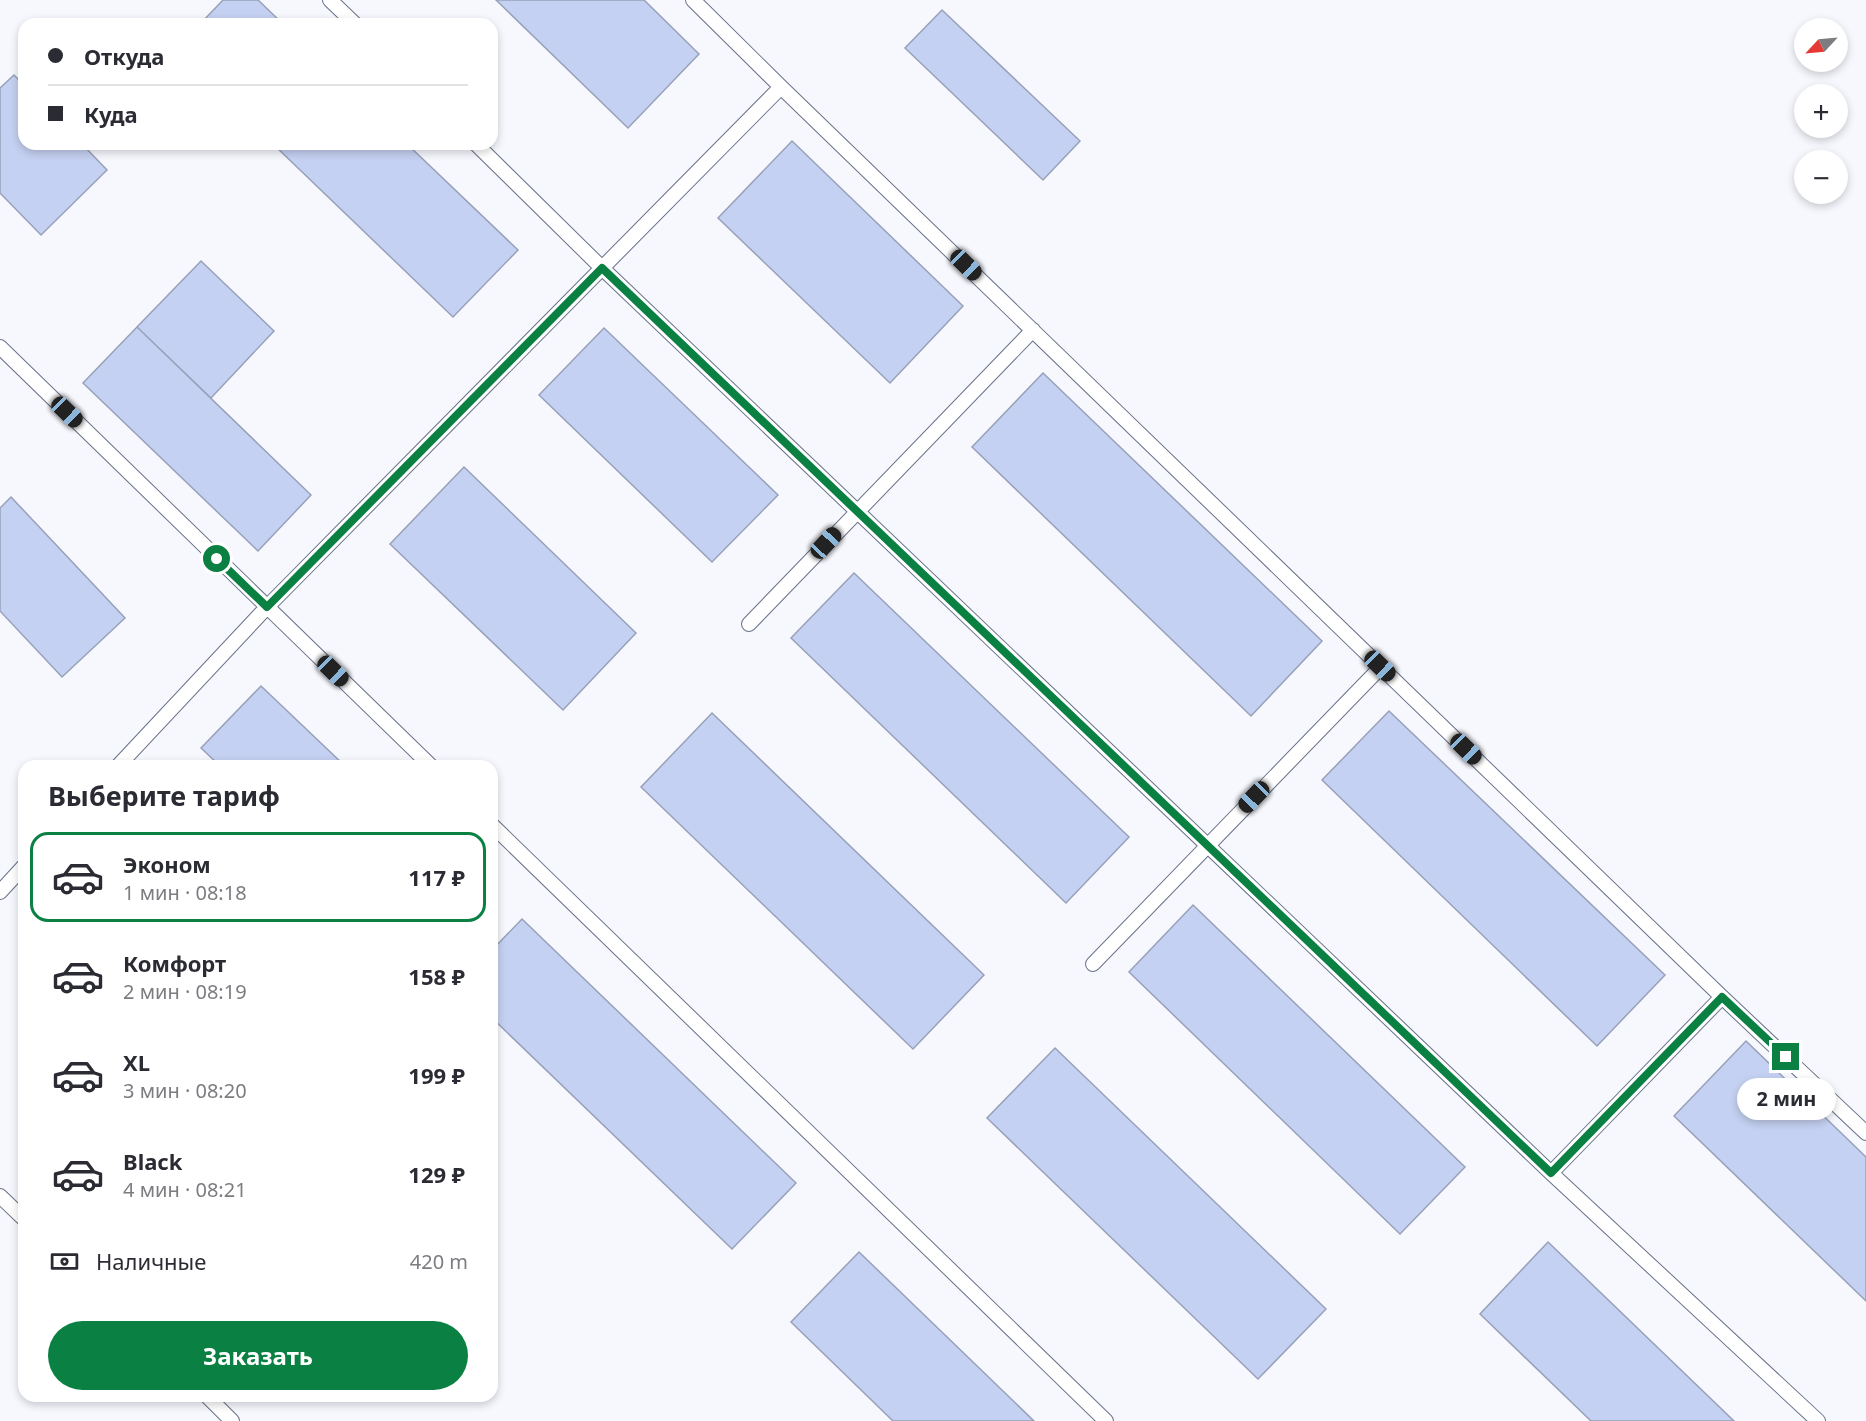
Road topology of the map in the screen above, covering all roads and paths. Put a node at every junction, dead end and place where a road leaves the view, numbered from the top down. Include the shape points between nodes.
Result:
1 (330, 0) edge
2 (693, 0) edge
3 (349, 18) edge
4 (781, 87) junction
5 (482, 150) edge
6 (602, 268) junction
7 (1033, 330) junction
8 (0, 347) edge
9 (857, 511) junction
10 (267, 607) junction
11 (749, 624) dead end
12 (1380, 666) junction
13 (124, 760) edge
14 (425, 760) edge
15 (498, 831) edge
16 (1207, 846) junction
17 (18, 872) edge
18 (0, 892) edge
19 (1093, 964) dead end
20 (1722, 997) junction
21 (1866, 1133) edge
22 (1551, 1173) junction
23 (0, 1196) edge
24 (18, 1213) edge
25 (213, 1402) edge
26 (232, 1421) edge
27 (1106, 1421) edge
28 (1818, 1421) edge

1 - 3 lane
2 - 4 lane
4 - 6 lane
4 - 7 lane
5 - 6 lane
6 - 9 lane
6 - 10 lane
7 - 9 lane
7 - 12 lane
8 - 10 lane
9 - 11 lane
9 - 16 lane
10 - 13 lane
10 - 14 lane
12 - 16 lane
12 - 20 lane
15 - 27 lane
16 - 19 lane
16 - 22 lane
17 - 18 lane
20 - 21 lane
20 - 22 lane
22 - 28 lane
23 - 24 lane
25 - 26 lane

